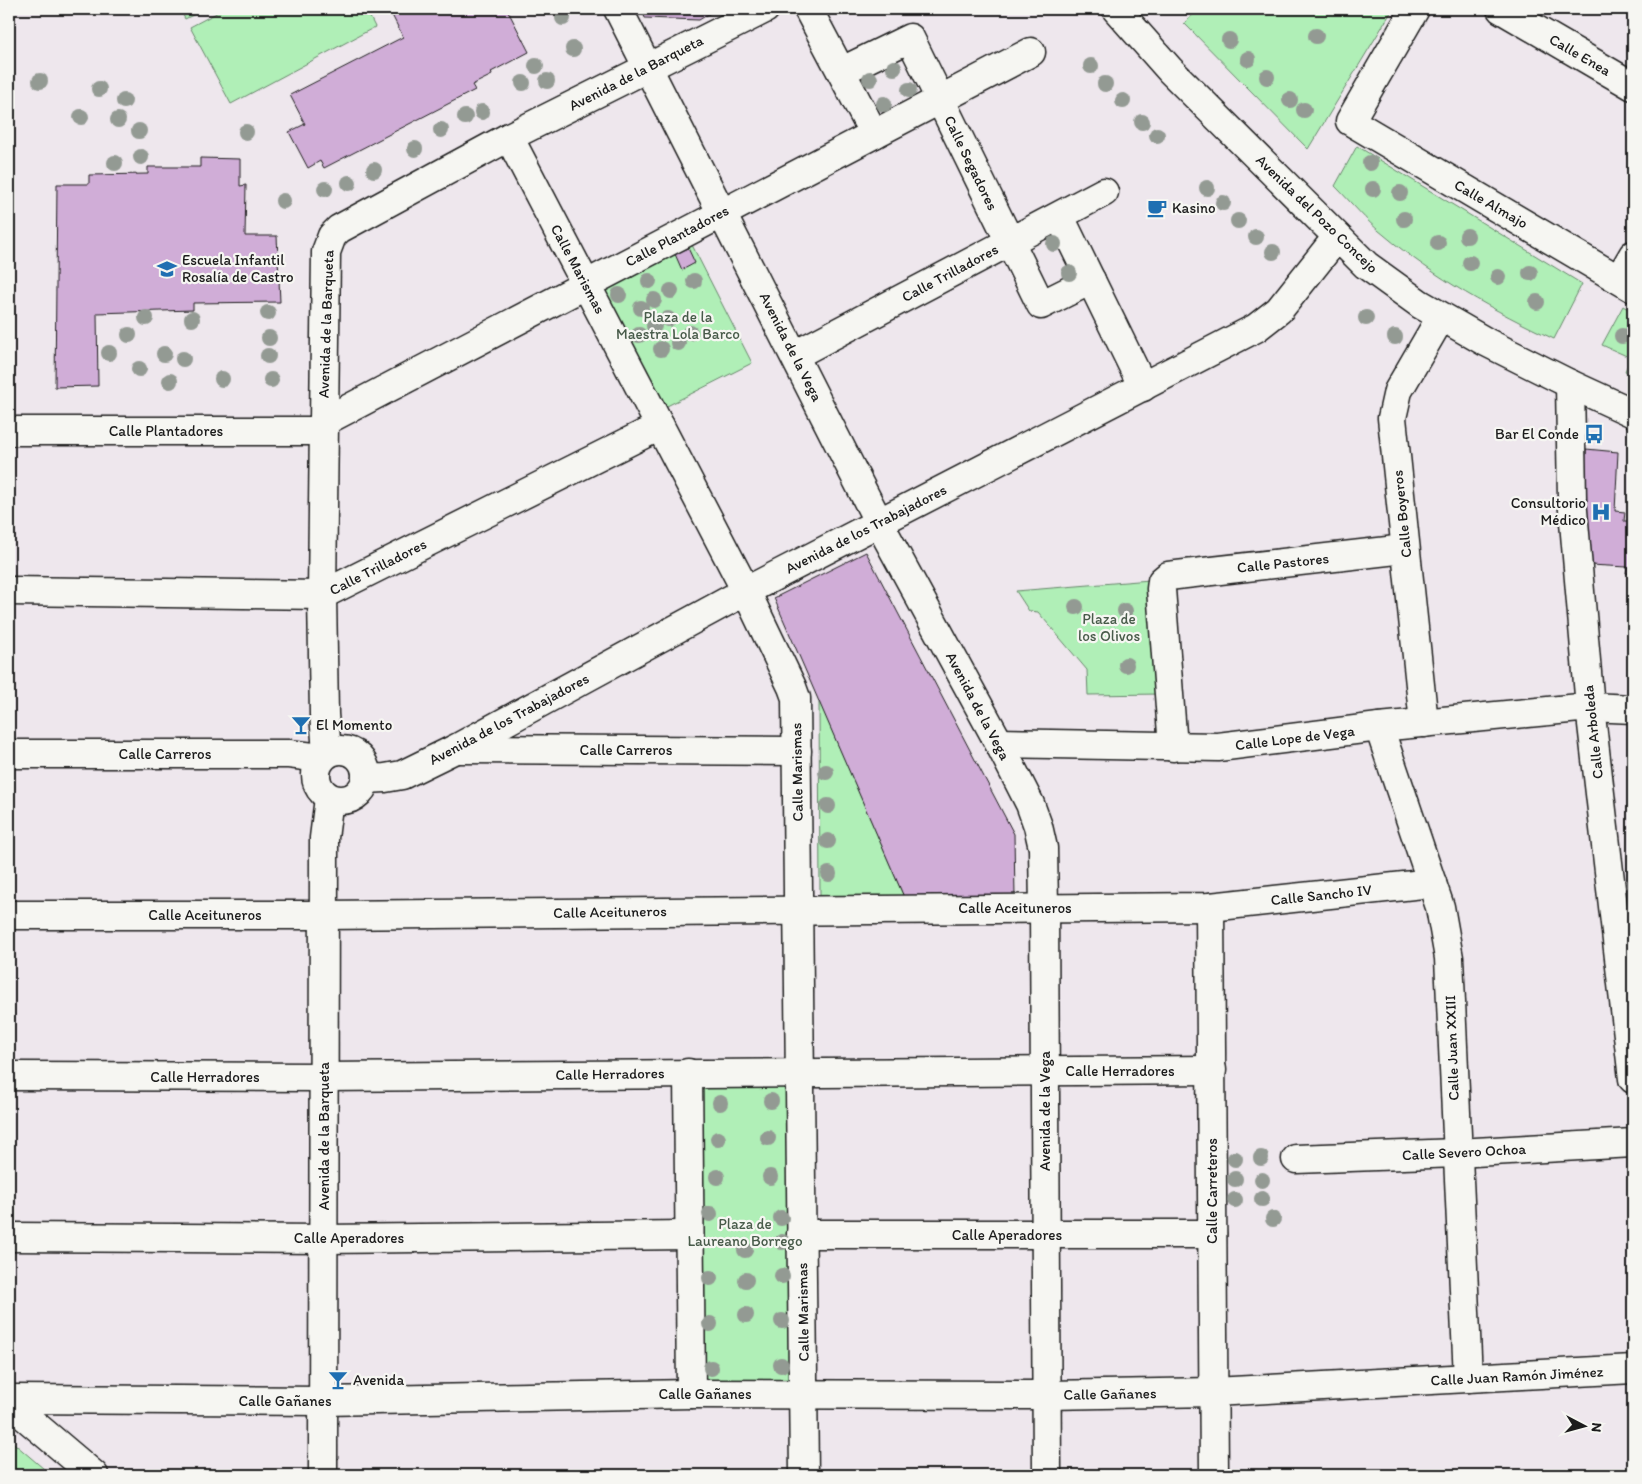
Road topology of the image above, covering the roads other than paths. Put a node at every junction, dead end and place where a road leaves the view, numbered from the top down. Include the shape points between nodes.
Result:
1 (618, 9) edge
2 (765, 9) edge
3 (808, 9) edge
4 (1116, 9) edge
5 (1415, 9) edge
6 (1501, 9) edge
7 (1031, 52) dead end
8 (648, 67) junction
9 (842, 71) junction
10 (1633, 86) edge
11 (940, 100) junction
12 (874, 134) junction
13 (509, 137) junction
14 (1104, 192) dead end
15 (723, 212) junction
16 (1060, 216) junction
17 (1337, 237) junction
18 (1009, 242) junction
19 (1633, 255) edge
20 (1091, 280) junction
21 (586, 284) junction
22 (1626, 284) edge
23 (1441, 317) junction
24 (795, 355) junction
25 (1570, 384) junction
26 (1143, 387) junction
27 (1633, 413) edge
28 (660, 426) junction
29 (323, 427) junction
30 (9, 431) edge
31 (879, 523) junction
32 (1405, 549) junction
33 (9, 591) edge
34 (746, 591) junction
35 (322, 595) junction
36 (1590, 707) junction
37 (1633, 709) edge
38 (1424, 724) junction
39 (1379, 728) junction
40 (999, 743) junction
41 (1173, 747) junction
42 (455, 749) junction
43 (797, 751) junction
44 (9, 754) edge
45 (324, 756) junction
46 (366, 779) junction
47 (329, 798) junction
48 (1432, 884) junction
49 (1210, 907) junction
50 (1044, 908) junction
51 (799, 910) junction
52 (9, 915) edge
53 (324, 915) junction
54 (1212, 1070) junction
55 (1045, 1071) junction
56 (799, 1072) junction
57 (688, 1073) junction
58 (9, 1076) edge
59 (324, 1077) junction
60 (1633, 1079) edge
61 (1633, 1143) edge
62 (1457, 1153) junction
63 (1296, 1159) dead end
64 (802, 1234) junction
65 (1212, 1234) junction
66 (688, 1235) junction
67 (1045, 1235) junction
68 (9, 1237) edge
69 (324, 1238) junction
70 (1633, 1369) edge
71 (1468, 1378) junction
72 (1402, 1382) joint
73 (1214, 1392) junction
74 (691, 1394) junction
75 (804, 1394) junction
76 (1048, 1395) junction
77 (9, 1401) edge
78 (324, 1401) junction
79 (94, 1475) edge
80 (323, 1475) edge
81 (804, 1475) edge
82 (1047, 1475) edge
83 (1214, 1475) edge

1 - 8 street, Avenida de la Vega
2 - 8 street, Avenida de la Barqueta
3 - 9 street
4 - 17 street, Avenida del Pozo Concejo via 1170,70
5 - 22 street, Calle Almajo via 1350,121
6 - 10 street, Calle Enea
7 - 11 street, Calle Plantadores
8 - 13 street, Avenida de la Barqueta
8 - 15 street, Avenida de la Vega
9 - 11 street, Calle Segadores via 910,38
9 - 12 street
11 - 12 street, Calle Plantadores
11 - 18 street, Calle Segadores
12 - 15 street, Calle Plantadores
13 - 21 street, Calle Marismas
13 - 29 street, Avenida de la Barqueta via 339,229 332,236 326,252
14 - 16 street, Calle Trilladores
15 - 21 street, Calle Plantadores
15 - 24 street, Avenida de la Vega
16 - 18 street, Calle Trilladores
16 - 20 street
17 - 23 street, Avenida del Pozo Concejo via 1366,265
17 - 26 street, Avenida de los Trabajadores via 1288,300 1268,320
18 - 20 street, Calle Segadores via 1041,305
18 - 24 street, Calle Trilladores
19 - 22 street
20 - 26 street
21 - 28 street, Calle Marismas
21 - 29 street, Calle Plantadores
23 - 25 street, Avenida del Pozo Concejo
23 - 32 street, Calle Boyeros via 1398,391 1393,411
24 - 31 street, Avenida de la Vega
25 - 27 street, Avenida del Pozo Concejo
25 - 36 street, Calle Arboleda via 1572,492
26 - 31 street, Avenida de los Trabajadores
28 - 34 street, Calle Marismas
28 - 35 street, Calle Trilladores
29 - 30 street, Calle Plantadores
29 - 35 street, Avenida de la Barqueta
31 - 34 street, Avenida de los Trabajadores
31 - 40 street, Avenida de la Vega
32 - 38 street, Calle Boyeros
32 - 41 street, Calle Pastores via 1168,576 1162,581
33 - 35 street, Calle Trilladores
34 - 42 street, Avenida de los Trabajadores
34 - 43 street, Calle Marismas via 792,687 797,708
35 - 45 street, Avenida de la Barqueta
36 - 37 street, Calle Lope de Vega
36 - 38 street, Calle Lope de Vega
36 - 60 street, Calle Arboleda
38 - 39 street, Calle Lope de Vega
39 - 41 street, Calle Lope de Vega via 1218,747
39 - 48 street, Calle Juan XXIII
40 - 41 street, Calle Lope de Vega
40 - 50 street, Avenida de la Vega via 1038,826 1043,848
42 - 43 street, Calle Carreros
42 - 46 street, Avenida de los Trabajadores via 402,775
43 - 51 street, Calle Marismas
44 - 45 street, Calle Carreros
45 - 46 street via 335,750 351,752 363,762
45 - 47 street via 315,774 320,790
46 - 47 street via 358,794 342,801
47 - 53 street, Avenida de la Barqueta via 324,838
48 - 49 street, Calle Sancho IV
48 - 62 street, Calle Juan XXIII via 1440,907 1449,958
49 - 50 street, Calle Aceituneros
49 - 54 street, Calle Carreteros
50 - 51 street, Calle Aceituneros
50 - 55 street, Avenida de la Vega
51 - 53 street, Calle Aceituneros
51 - 56 street, Calle Marismas
52 - 53 street, Calle Aceituneros
53 - 59 street, Avenida de la Barqueta
54 - 55 street, Calle Herradores
54 - 65 street, Calle Carreteros
55 - 56 street, Calle Herradores
55 - 67 street, Avenida de la Vega
56 - 57 street, Calle Herradores
56 - 64 street, Calle Marismas
57 - 59 street, Calle Herradores
57 - 66 street
58 - 59 street, Calle Herradores
59 - 69 street, Avenida de la Barqueta
61 - 62 street, Calle Severo Ochoa
62 - 63 street, Calle Severo Ochoa
62 - 71 street, Calle Juan XXIII
64 - 67 street, Calle Aperadores
64 - 75 street, Calle Marismas
65 - 67 street, Calle Aperadores
65 - 73 street, Calle Carreteros
66 - 69 street, Calle Aperadores
66 - 74 street
67 - 76 street, Avenida de la Vega
68 - 69 street, Calle Aperadores
69 - 78 street, Avenida de la Barqueta
70 - 71 street, Calle Juan Ramón Jiménez
71 - 72 street, Calle Juan Ramón Jiménez
72 - 73 street, Calle Gañanes
73 - 76 street, Calle Gañanes
73 - 83 street, Calle Carreteros
74 - 75 street, Calle Gañanes
74 - 78 street, Calle Gañanes
75 - 76 street, Calle Gañanes
75 - 81 street, Calle Marismas
76 - 82 street, Avenida de la Vega
77 - 78 street, Calle Gañanes
77 - 79 street
78 - 80 street, Avenida de la Barqueta

